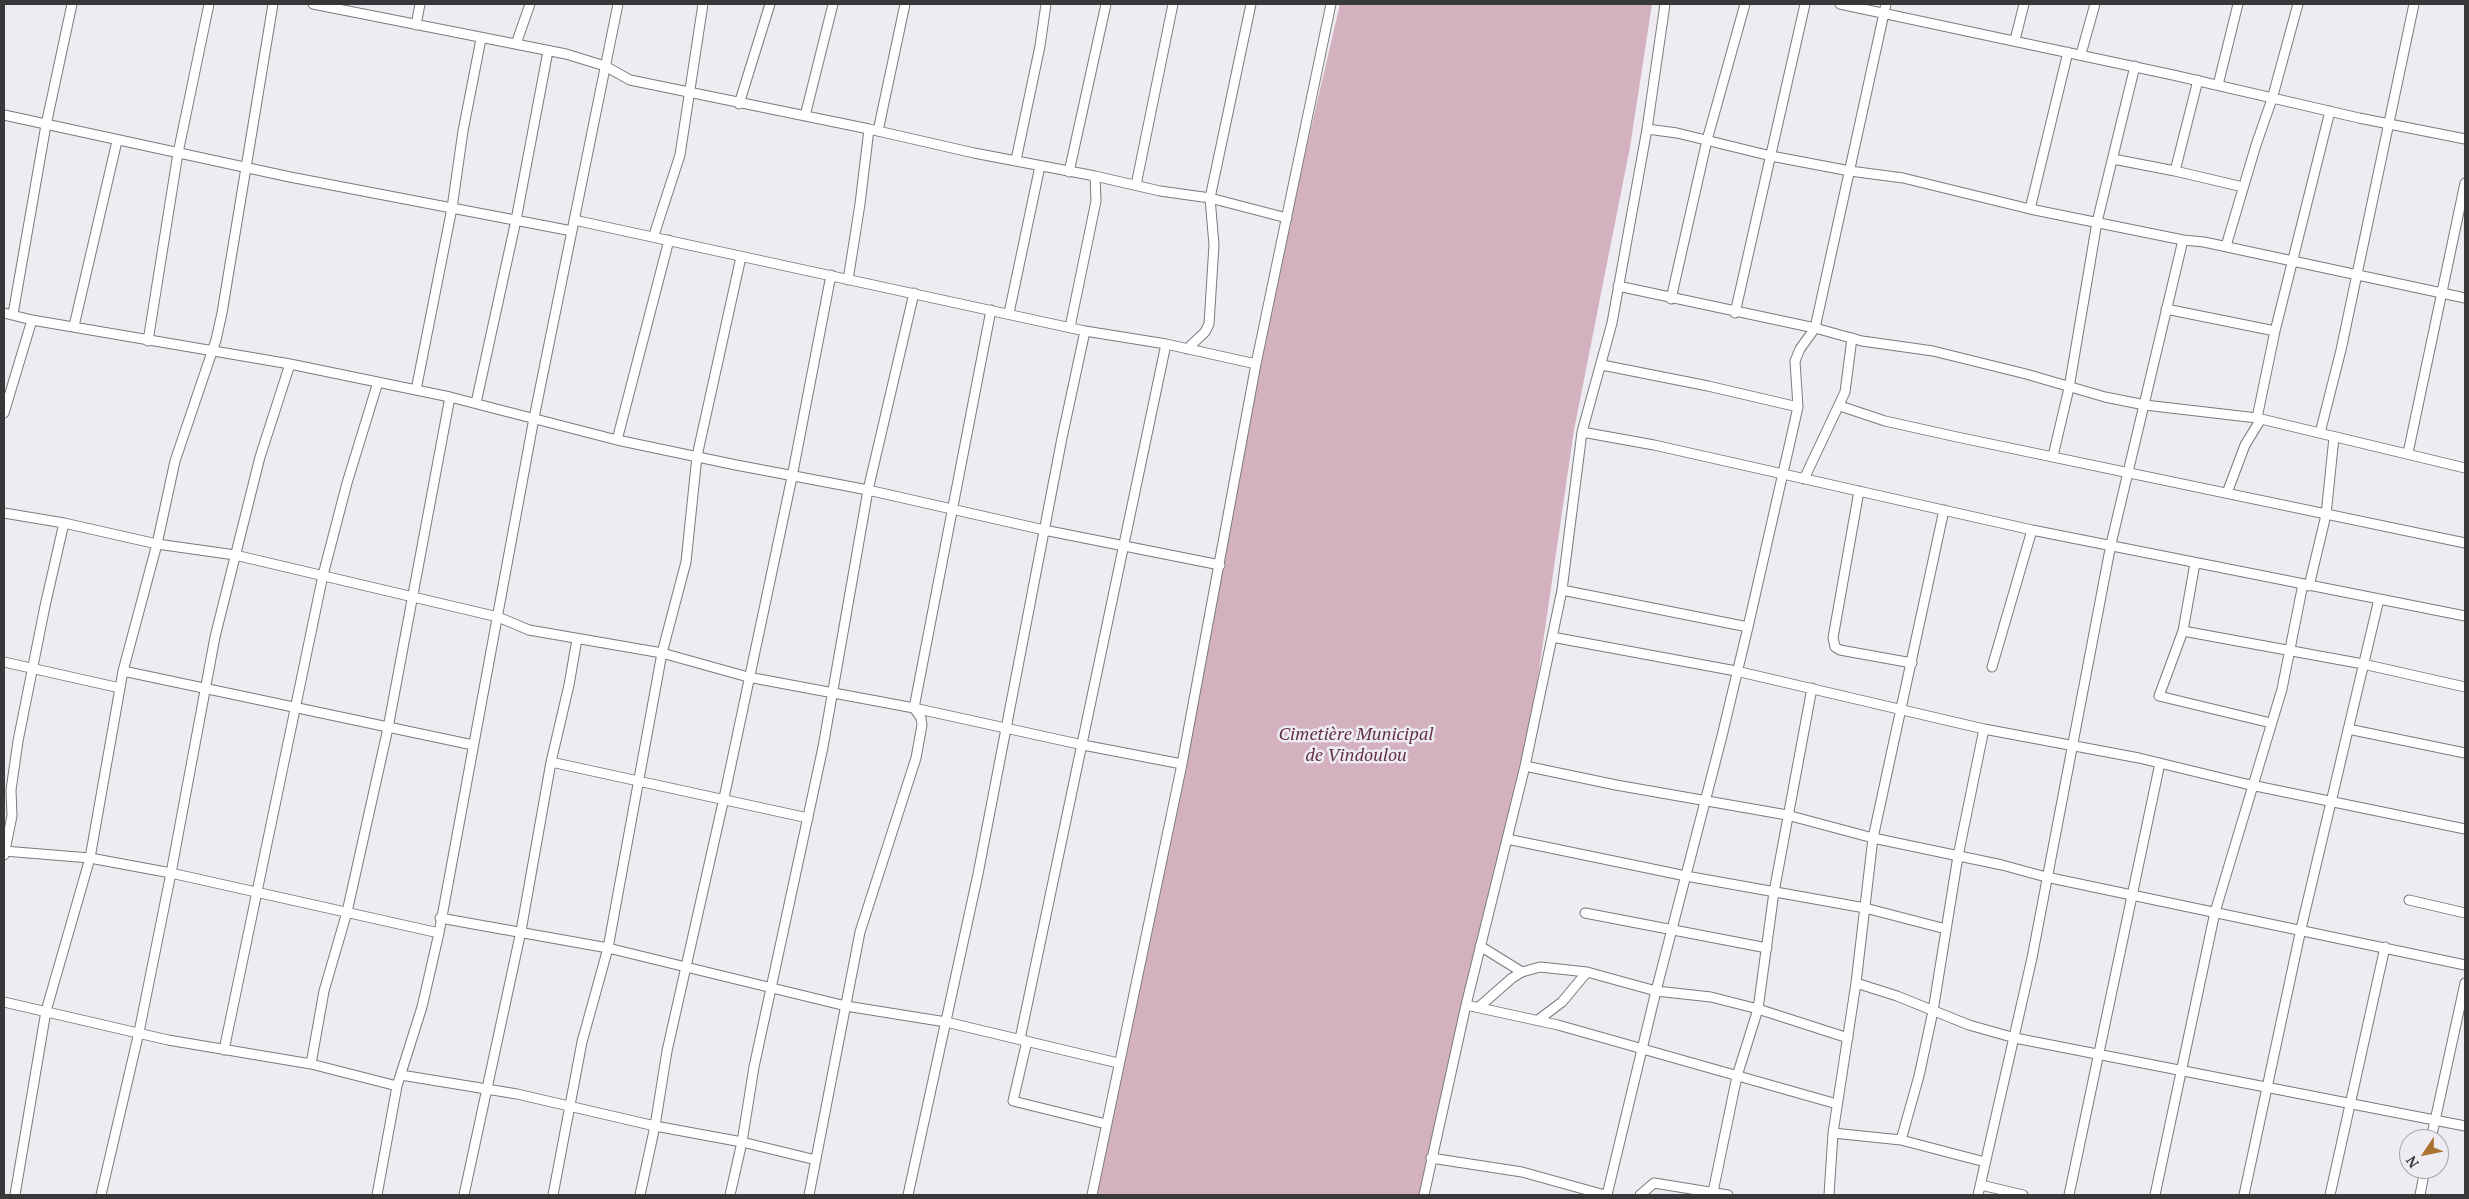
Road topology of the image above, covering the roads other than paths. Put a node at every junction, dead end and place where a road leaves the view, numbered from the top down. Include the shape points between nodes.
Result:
1 (72, 4) edge
2 (209, 4) edge
3 (273, 4) edge
4 (313, 4) edge
5 (420, 4) edge
6 (530, 4) edge
7 (618, 4) edge
8 (703, 4) edge
9 (770, 4) edge
10 (833, 4) edge
11 (905, 4) edge
12 (1046, 4) edge
13 (1106, 4) edge
14 (1173, 4) edge
15 (1251, 4) edge
16 (1331, 4) edge
17 (1665, 4) edge
18 (1745, 4) edge
19 (1806, 4) edge
20 (1840, 4) edge
21 (1886, 4) edge
22 (2024, 4) edge
23 (2095, 4) edge
24 (2238, 4) edge
25 (2298, 4) edge
26 (2414, 4) edge
27 (340, 7) edge
28 (1884, 14) junction
29 (416, 25) junction
30 (481, 39) junction
31 (2015, 40) junction
32 (516, 44) junction
33 (548, 51) junction
34 (2068, 52) junction
35 (2081, 54) junction
36 (605, 66) junction
37 (2135, 66) junction
38 (2198, 80) junction
39 (2218, 85) junction
40 (689, 93) junction
41 (2272, 99) junction
42 (739, 104) junction
43 (2330, 111) junction
44 (4, 115) edge
45 (805, 116) junction
46 (2388, 124) junction
47 (46, 125) junction
48 (869, 129) junction
49 (1647, 129) junction
50 (878, 131) junction
51 (2465, 139) edge
52 (1707, 140) junction
53 (116, 141) junction
54 (178, 154) junction
55 (1771, 156) junction
56 (2113, 159) junction
57 (1016, 160) junction
58 (1040, 166) junction
59 (245, 167) junction
60 (2175, 170) junction
61 (1850, 171) junction
62 (1069, 172) junction
63 (1096, 176) junction
64 (2465, 183) edge
65 (1136, 185) junction
66 (2243, 187) junction
67 (1210, 198) junction
68 (452, 208) junction
69 (2030, 209) junction
70 (1287, 218) junction
71 (516, 220) junction
72 (574, 220) junction
73 (2097, 222) junction
74 (572, 230) junction
75 (654, 235) junction
76 (669, 240) junction
77 (2183, 240) junction
78 (2226, 246) junction
79 (741, 257) junction
80 (2292, 261) junction
81 (2356, 274) junction
82 (831, 275) junction
83 (848, 280) junction
84 (1618, 286) junction
85 (914, 293) junction
86 (2442, 293) junction
87 (2465, 298) edge
88 (1671, 299) junction
89 (991, 310) junction
90 (2166, 310) junction
91 (1734, 312) junction
92 (1009, 313) junction
93 (8, 314) edge
94 (32, 320) junction
95 (74, 326) junction
96 (1070, 328) junction
97 (1815, 328) junction
98 (1085, 331) junction
99 (2275, 331) junction
100 (1852, 338) junction
101 (148, 341) junction
102 (1166, 344) junction
103 (1187, 349) junction
104 (211, 351) junction
105 (290, 364) junction
106 (1256, 364) junction
107 (1602, 365) junction
108 (378, 382) junction
109 (2069, 388) junction
110 (416, 390) junction
111 (450, 397) junction
112 (476, 403) junction
113 (2145, 405) junction
114 (1840, 406) junction
115 (1798, 407) junction
116 (4, 413) edge
117 (534, 418) junction
118 (2259, 419) junction
119 (1582, 432) junction
120 (2320, 433) junction
121 (2334, 437) junction
122 (616, 440) junction
123 (2408, 453) junction
124 (697, 456) junction
125 (2053, 456) junction
126 (2465, 468) edge
127 (2127, 472) junction
128 (1784, 474) junction
129 (792, 476) junction
130 (1804, 479) junction
131 (868, 490) junction
132 (1859, 491) junction
133 (2227, 493) junction
134 (953, 508) junction
135 (1944, 510) junction
136 (4, 513) edge
137 (2326, 515) junction
138 (64, 523) junction
139 (1044, 530) junction
140 (2032, 530) junction
141 (2465, 543) edge
142 (157, 544) junction
143 (2111, 544) junction
144 (1123, 545) junction
145 (234, 555) junction
146 (2196, 563) junction
147 (1220, 565) junction
148 (324, 575) junction
149 (2306, 585) junction
150 (1562, 590) junction
151 (412, 596) junction
152 (2379, 599) junction
153 (2465, 616) edge
154 (498, 617) junction
155 (1748, 627) junction
156 (2183, 631) junction
157 (1552, 636) junction
158 (577, 639) junction
159 (2291, 650) junction
160 (662, 653) junction
161 (4, 662) edge
162 (1912, 663) junction
163 (2363, 664) junction
164 (1992, 667) dead end
165 (33, 669) junction
166 (123, 671) junction
167 (1736, 671) junction
168 (748, 677) junction
169 (120, 688) junction
170 (205, 688) junction
171 (1812, 688) junction
172 (2465, 688) edge
173 (831, 692) junction
174 (295, 706) junction
175 (914, 708) junction
176 (1902, 709) junction
177 (2271, 724) junction
178 (388, 728) junction
179 (1005, 728) junction
180 (1984, 729) junction
181 (2348, 729) junction
182 (473, 745) junction
183 (1083, 745) junction
184 (2071, 745) junction
185 (2465, 753) edge
186 (551, 762) junction
187 (2160, 763) junction
188 (1182, 764) junction
189 (1525, 766) junction
190 (637, 781) junction
191 (2253, 786) junction
192 (724, 798) junction
193 (1705, 800) junction
194 (2332, 800) junction
195 (1787, 815) junction
196 (808, 818) junction
197 (2465, 829) edge
198 (1507, 838) junction
199 (1873, 838) junction
200 (4, 853) edge
201 (1958, 856) junction
202 (90, 858) junction
203 (171, 873) junction
204 (1686, 876) junction
205 (2046, 877) junction
206 (256, 892) junction
207 (1774, 892) junction
208 (2131, 894) junction
209 (2409, 900) dead end
210 (1865, 908) junction
211 (347, 912) junction
212 (2215, 912) junction
213 (1585, 913) dead end
214 (2465, 913) edge
215 (440, 918) junction
216 (1946, 929) junction
217 (2301, 929) junction
218 (521, 931) junction
219 (1671, 931) junction
220 (439, 933) junction
221 (1480, 946) junction
222 (2385, 947) junction
223 (608, 948) junction
224 (1768, 948) junction
225 (2465, 965) edge
226 (686, 966) junction
227 (1522, 972) junction
228 (1587, 972) junction
229 (1856, 983) junction
230 (2465, 983) edge
231 (771, 988) junction
232 (1656, 991) junction
233 (4, 1002) edge
234 (1466, 1004) junction
235 (846, 1006) junction
236 (1480, 1006) junction
237 (1758, 1009) junction
238 (46, 1011) junction
239 (1933, 1011) junction
240 (1538, 1020) junction
241 (946, 1022) junction
242 (138, 1032) junction
243 (1848, 1038) junction
244 (2015, 1038) junction
245 (1024, 1040) junction
246 (224, 1050) junction
247 (1643, 1051) junction
248 (2097, 1054) junction
249 (1118, 1063) junction
250 (312, 1064) junction
251 (2182, 1070) junction
252 (401, 1075) junction
253 (1737, 1076) junction
254 (397, 1086) junction
255 (2267, 1087) junction
256 (486, 1090) junction
257 (2352, 1103) junction
258 (1837, 1104) junction
259 (570, 1105) junction
260 (2435, 1120) junction
261 (1106, 1124) junction
262 (655, 1126) junction
263 (2465, 1126) edge
264 (2433, 1129) edge
265 (1833, 1133) junction
266 (1901, 1140) junction
267 (742, 1142) junction
268 (1431, 1158) junction
269 (816, 1160) junction
270 (1986, 1162) junction
271 (2423, 1179) edge
272 (1981, 1185) junction
273 (1713, 1192) junction
274 (15, 1195) edge
275 (101, 1195) edge
276 (377, 1195) edge
277 (464, 1195) edge
278 (553, 1195) edge
279 (640, 1195) edge
280 (730, 1195) edge
281 (809, 1195) edge
282 (908, 1195) edge
283 (1092, 1195) edge
284 (1424, 1195) edge
285 (1606, 1195) edge
286 (1640, 1195) edge
287 (1728, 1195) edge
288 (1829, 1195) edge
289 (1978, 1195) edge
290 (2023, 1195) edge
291 (2069, 1195) edge
292 (2155, 1195) edge
293 (2244, 1195) edge
294 (2330, 1195) edge
295 (2420, 1195) edge

1 - 47 street
2 - 54 street
3 - 59 street
4 - 27 street
5 - 29 street
6 - 32 street
7 - 36 street
8 - 40 street
9 - 42 street
10 - 45 street
11 - 50 street
12 - 57 street
13 - 62 street
14 - 65 street
15 - 67 street
16 - 70 street
17 - 49 street
18 - 52 street
19 - 55 street
20 - 28 street
21 - 28 street
22 - 31 street
23 - 35 street
24 - 39 street
25 - 41 street
26 - 46 street
27 - 29 street
28 - 31 street
28 - 61 street
29 - 30 street
30 - 32 street
30 - 68 street
31 - 34 street
32 - 33 street
33 - 36 street
33 - 71 street
34 - 35 street
34 - 69 street
35 - 37 street
36 - 40 street via 630,80
36 - 72 street
37 - 38 street
37 - 56 street
38 - 39 street
38 - 60 street
39 - 41 street
40 - 42 street
40 - 75 street via 680,155
41 - 43 street
41 - 66 street
42 - 45 street
43 - 46 street
43 - 80 street
44 - 47 street
45 - 48 street
46 - 51 street
46 - 81 street
47 - 53 street
47 - 93 street
48 - 50 street
48 - 83 street
49 - 52 street
49 - 84 street
50 - 57 street
52 - 55 street
52 - 88 street
53 - 54 street
53 - 95 street
54 - 59 street
54 - 101 street
55 - 61 street
55 - 91 street
56 - 60 street
56 - 73 street
57 - 58 street
58 - 62 street
58 - 92 street
59 - 68 street
59 - 104 street via 222,314
60 - 66 street
61 - 69 street via 1931,184
61 - 97 street
62 - 63 street
63 - 65 street
63 - 96 street via 1096,201
64 - 86 street
65 - 67 street
66 - 78 street
67 - 70 street
67 - 103 street via 1214,245 1209,324
68 - 71 street
68 - 110 street
69 - 73 street
70 - 106 street
71 - 74 street
71 - 112 street
72 - 74 street
72 - 75 street
73 - 77 street
73 - 109 street
74 - 117 street
75 - 76 street
76 - 79 street
76 - 122 street
77 - 78 street
77 - 90 street
78 - 80 street
79 - 82 street
79 - 124 street
80 - 81 street
80 - 99 street
81 - 86 street
81 - 120 street
82 - 83 street
82 - 129 street
83 - 85 street
84 - 88 street
84 - 107 street
85 - 89 street
85 - 131 street
86 - 87 street
86 - 123 street
88 - 91 street
89 - 92 street
89 - 134 street
90 - 99 street
90 - 113 street
91 - 97 street
92 - 96 street
93 - 94 street
94 - 95 street
94 - 116 street
95 - 101 street
96 - 98 street
97 - 100 street
97 - 115 street via 1795,361
98 - 102 street
98 - 139 street
99 - 118 street
100 - 109 street via 1933,351 2018,371
100 - 114 street
101 - 104 street
102 - 103 street
102 - 144 street
103 - 106 street
104 - 105 street
104 - 142 street via 175,461
105 - 108 street
105 - 145 street via 260,457
106 - 147 street
107 - 115 street
107 - 119 street
108 - 110 street
108 - 148 street via 347,482
109 - 113 street
109 - 125 street
110 - 111 street
111 - 112 street
111 - 151 street
112 - 117 street
113 - 118 street
113 - 127 street
114 - 125 street via 1885,421
114 - 130 street
115 - 128 street
117 - 122 street
117 - 154 street
118 - 120 street
118 - 133 street via 2245,445
119 - 128 street
119 - 150 street
120 - 121 street
121 - 123 street
121 - 137 street
122 - 124 street
123 - 126 street
124 - 129 street
124 - 160 street via 686,562
125 - 127 street
127 - 133 street
127 - 143 street
128 - 130 street
128 - 155 street
129 - 131 street
129 - 168 street
130 - 132 street
131 - 134 street
131 - 173 street
132 - 135 street
132 - 162 street via 1833,638 1835,647
133 - 137 street
134 - 139 street
134 - 175 street
135 - 140 street
135 - 162 street
136 - 138 street
137 - 141 street
137 - 149 street
138 - 142 street
138 - 165 street
139 - 144 street
139 - 179 street
140 - 143 street
140 - 164 street
142 - 145 street
142 - 166 street
143 - 146 street
143 - 184 street
144 - 147 street
144 - 183 street
145 - 148 street
145 - 170 street
146 - 149 street
146 - 156 street
147 - 188 street
148 - 151 street
148 - 174 street
149 - 152 street
149 - 159 street
150 - 155 street
150 - 157 street
151 - 154 street
151 - 178 street
152 - 153 street
152 - 163 street
154 - 158 street via 530,630
154 - 182 street
155 - 167 street
156 - 159 street
156 - 177 street via 2159,696
157 - 167 street
157 - 189 street
158 - 160 street
158 - 186 street
159 - 163 street
159 - 177 street
160 - 168 street
160 - 190 street
161 - 165 street
162 - 176 street
163 - 172 street
163 - 181 street
165 - 169 street
165 - 200 street via 18,740 11,790 12,816
166 - 169 street
166 - 170 street
167 - 171 street
167 - 193 street
168 - 173 street
168 - 192 street
169 - 202 street
170 - 174 street
170 - 203 street
171 - 176 street
171 - 195 street
173 - 175 street
173 - 196 street
174 - 178 street
174 - 206 street
175 - 179 street
175 - 235 street via 922,718 916,758 860,932
176 - 180 street
176 - 199 street
177 - 191 street
178 - 182 street
178 - 211 street
179 - 183 street
179 - 241 street
180 - 184 street
180 - 201 street
181 - 185 street
181 - 194 street
182 - 215 street
183 - 188 street
183 - 245 street
184 - 187 street
184 - 205 street
186 - 190 street
186 - 218 street
187 - 191 street
187 - 208 street
188 - 249 street
189 - 193 street
189 - 198 street
190 - 192 street
190 - 223 street
191 - 194 street
191 - 212 street
192 - 196 street
192 - 226 street
193 - 195 street
193 - 204 street
194 - 197 street
194 - 217 street
195 - 199 street
195 - 207 street
196 - 231 street
198 - 204 street
198 - 221 street
199 - 201 street
199 - 210 street
200 - 202 street
201 - 205 street
201 - 216 street
202 - 203 street
202 - 238 street
203 - 206 street
203 - 242 street
204 - 207 street
204 - 219 street
205 - 208 street
205 - 244 street
206 - 211 street
206 - 246 street
207 - 210 street
207 - 224 street
208 - 212 street
208 - 248 street
209 - 214 street
210 - 216 street
210 - 229 street
211 - 220 street
211 - 250 street via 324,991
212 - 217 street
212 - 251 street
213 - 219 street
215 - 218 street
215 - 220 street
216 - 239 street
217 - 222 street
217 - 255 street
218 - 223 street
218 - 256 street
219 - 224 street
219 - 232 street
220 - 252 street via 422,1007
221 - 227 street
221 - 234 street
222 - 225 street
222 - 257 street
223 - 226 street
223 - 259 street via 582,1042
224 - 237 street
226 - 231 street
226 - 262 street
227 - 228 street via 1540,967
227 - 236 street
228 - 232 street
228 - 240 street via 1562,1002
229 - 239 street
229 - 243 street
230 - 260 street
231 - 235 street
231 - 267 street
232 - 237 street via 1712,997
232 - 247 street
233 - 238 street
234 - 236 street
234 - 268 street
235 - 241 street
235 - 269 street
236 - 240 street
237 - 243 street
237 - 253 street
238 - 242 street
238 - 274 street
239 - 244 street
239 - 266 street
240 - 247 street
241 - 245 street
241 - 282 street
242 - 246 street
242 - 275 street
243 - 258 street
244 - 248 street
244 - 270 street
245 - 249 street
245 - 261 street via 1013,1101
246 - 250 street
247 - 253 street
247 - 285 street
248 - 251 street
248 - 291 street
249 - 261 street
250 - 254 street
251 - 255 street
251 - 292 street
252 - 254 street
252 - 256 street
253 - 258 street
253 - 273 street
254 - 276 street
255 - 257 street
255 - 293 street
256 - 259 street
256 - 277 street
257 - 260 street
257 - 294 street
258 - 265 street
259 - 262 street
259 - 278 street
260 - 263 street
260 - 264 street
261 - 283 street
262 - 267 street
262 - 279 street
265 - 266 street
265 - 288 street
266 - 270 street
267 - 269 street
267 - 280 street
268 - 284 street
268 - 285 street via 1522,1172
269 - 281 street
270 - 272 street
271 - 295 street
272 - 289 street
272 - 290 street
273 - 286 street via 1654,1183
273 - 287 street

